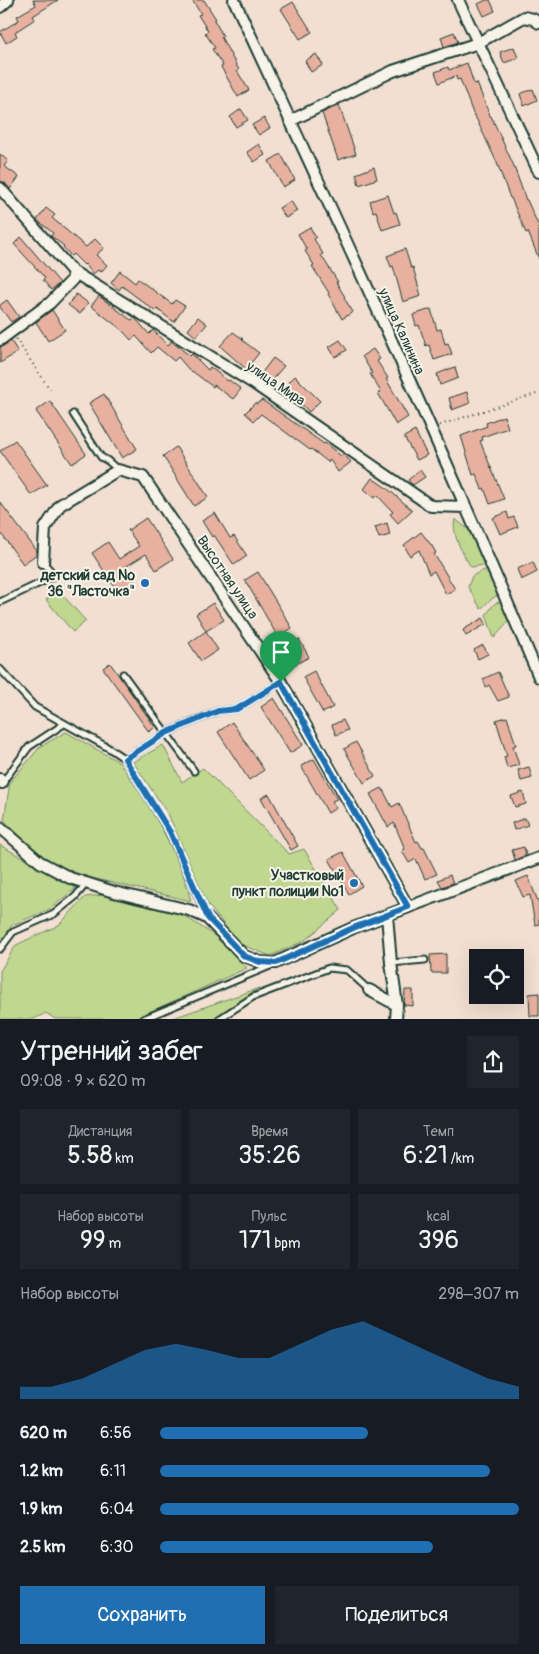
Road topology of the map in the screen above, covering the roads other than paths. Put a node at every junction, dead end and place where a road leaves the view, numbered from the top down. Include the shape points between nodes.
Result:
1 (8, 0) edge
2 (234, 0) edge
3 (458, 0) edge
4 (0, 7) edge
5 (539, 22) edge
6 (478, 44) junction
7 (290, 120) junction
8 (539, 172) edge
9 (0, 188) edge
10 (72, 271) junction
11 (0, 340) edge
12 (73, 414) dead end
13 (118, 470) junction
14 (466, 507) junction
15 (43, 562) joint
16 (0, 602) edge
17 (0, 669) edge
18 (123, 674) dead end
19 (539, 677) edge
20 (281, 682) junction
21 (64, 724) junction
22 (166, 733) junction
23 (125, 759) junction
24 (194, 770) dead end
25 (1, 783) edge
26 (0, 827) edge
27 (539, 858) edge
28 (86, 883) junction
29 (408, 907) junction
30 (387, 915) junction
31 (208, 918) junction
32 (0, 949) edge
33 (425, 960) dead end
34 (276, 963) junction
35 (391, 964) junction
36 (369, 990) joint
37 (398, 1005) junction
38 (143, 1019) edge
39 (219, 1019) edge
40 (396, 1019) edge

1 - 4 street
2 - 7 street, улица Калинина
3 - 6 street
5 - 6 street via 524,17
6 - 7 street via 393,71
6 - 8 street
7 - 14 street, улица Калинина
9 - 10 street, улица Мира
10 - 11 street via 73,279 56,297
10 - 14 street, улица Мира via 253,383 431,506
12 - 13 lane via 101,457
13 - 15 street via 60,505 45,528
13 - 20 street, Высотная улица via 143,477
14 - 19 street, улица Калинина
15 - 16 lane via 55,576
17 - 21 lane via 35,707
18 - 22 lane
20 - 22 lane via 237,709 218,711
20 - 29 street, Высотная улица
21 - 23 lane
21 - 25 lane via 29,747
22 - 23 lane
22 - 24 lane
23 - 31 lane via 170,832
26 - 28 street via 40,862
27 - 29 street
28 - 31 street
28 - 32 lane via 54,914 13,932
29 - 30 street
30 - 34 street
30 - 35 street
31 - 34 street via 244,956
33 - 35 lane
34 - 38 lane
35 - 37 street
36 - 37 street
36 - 39 lane via 347,970 329,968 253,997
37 - 40 street

